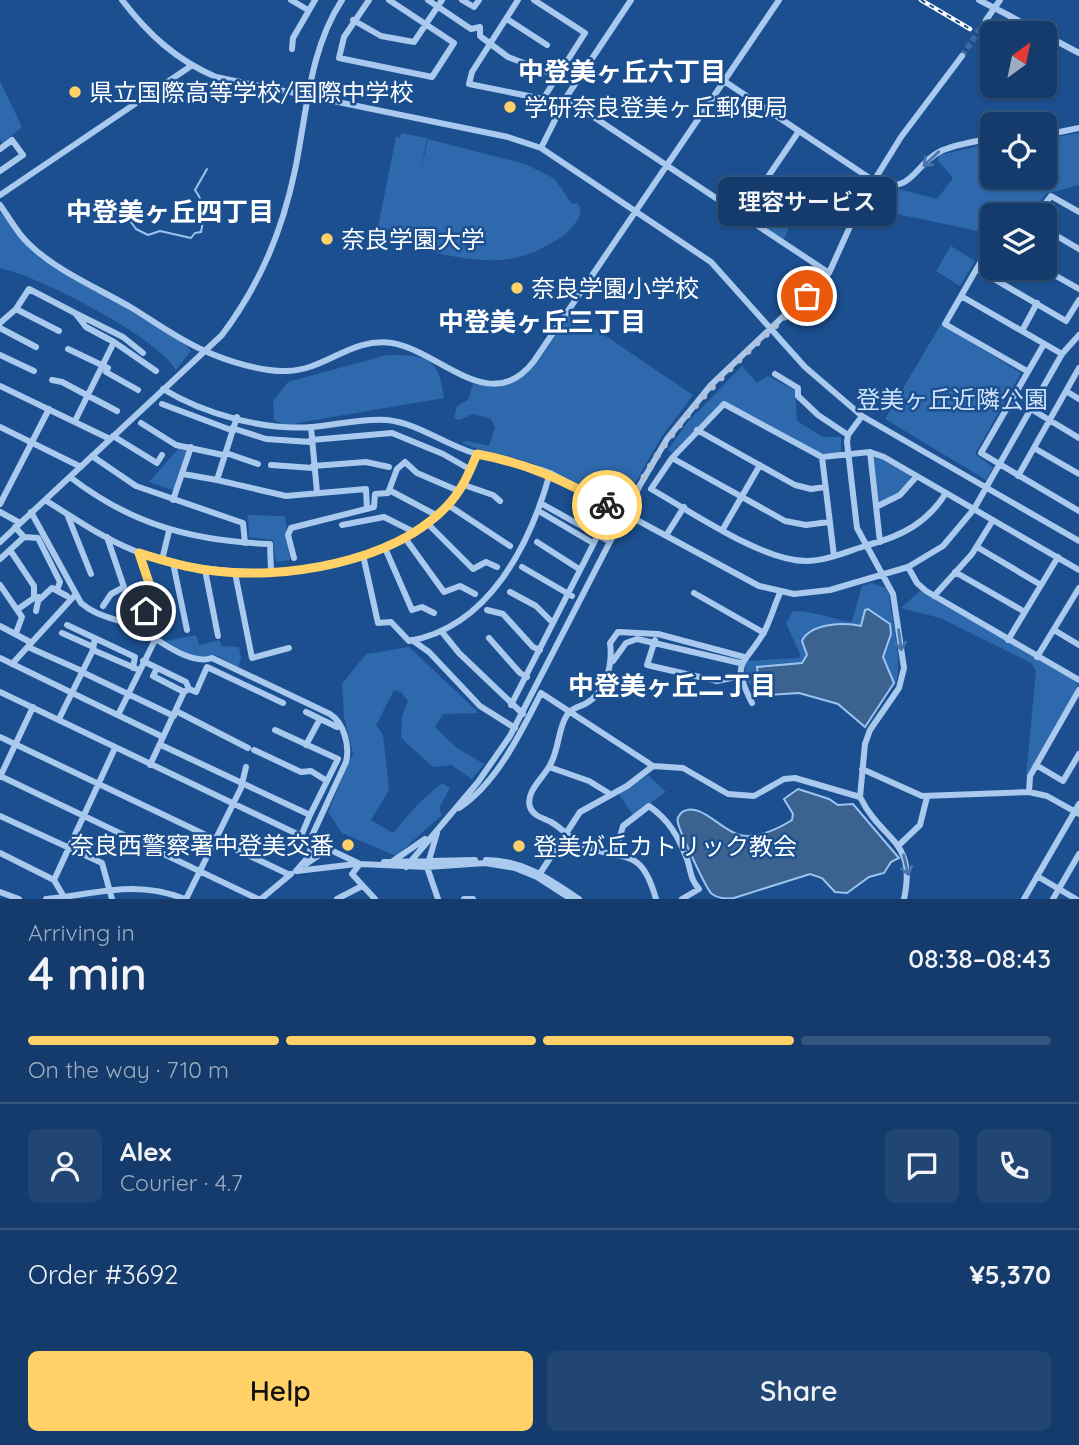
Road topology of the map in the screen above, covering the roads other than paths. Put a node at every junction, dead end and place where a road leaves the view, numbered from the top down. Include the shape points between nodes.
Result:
1 (122, 0) edge
2 (291, 0) edge
3 (315, 0) edge
4 (342, 0) edge
5 (369, 0) edge
6 (390, 0) edge
7 (428, 0) edge
8 (462, 0) edge
9 (479, 0) edge
10 (518, 0) edge
11 (534, 0) edge
12 (631, 0) edge
13 (779, 0) edge
14 (979, 0) edge
15 (1000, 0) edge
16 (440, 3) edge
17 (308, 10) junction
18 (507, 19) junction
19 (353, 20) junction
20 (986, 20) tunnel mouth
21 (1020, 21) edge
22 (425, 23) junction
23 (1057, 41) edge
24 (491, 43) junction
25 (547, 46) dead end
26 (292, 49) dead end
27 (1079, 53) edge
28 (962, 56) tunnel mouth
29 (191, 66) junction
30 (558, 76) junction
31 (724, 80) junction
32 (309, 96) junction
33 (565, 99) junction
34 (1079, 128) edge
35 (799, 131) junction
36 (1057, 133) edge
37 (980, 141) edge
38 (541, 148) junction
39 (0, 149) edge
40 (667, 165) junction
41 (0, 171) edge
42 (874, 180) junction
43 (0, 195) edge
44 (1045, 203) edge
45 (0, 205) edge
46 (636, 211) junction
47 (1079, 212) edge
48 (742, 215) junction
49 (1057, 236) edge
50 (1079, 249) edge
51 (980, 264) edge
52 (977, 269) junction
53 (829, 273) junction
54 (1057, 277) edge
55 (1079, 289) edge
56 (961, 296) junction
57 (1079, 300) edge
58 (1037, 303) junction
59 (16, 309) junction
60 (75, 313) junction
61 (0, 326) edge
62 (771, 330) junction
63 (59, 331) dead end
64 (1022, 331) junction
65 (1079, 335) edge
66 (114, 342) junction
67 (1044, 344) junction
68 (36, 347) dead end
69 (68, 349) dead end
70 (205, 351) junction
71 (143, 353) dead end
72 (0, 355) edge
73 (1062, 355) junction
74 (102, 366) junction
75 (1079, 368) edge
76 (156, 371) dead end
77 (1027, 371) junction
78 (34, 372) dead end
79 (775, 373) dead end
80 (51, 380) dead end
81 (0, 386) edge
82 (163, 389) junction
83 (138, 390) dead end
84 (1066, 391) junction
85 (88, 395) junction
86 (1079, 399) edge
87 (162, 404) dead end
88 (49, 409) junction
89 (1031, 409) junction
90 (117, 411) dead end
91 (862, 416) junction
92 (237, 417) junction
93 (75, 421) junction
94 (1049, 421) junction
95 (141, 423) dead end
96 (311, 427) junction
97 (0, 428) edge
98 (232, 429) junction
99 (697, 430) junction
100 (848, 435) junction
101 (111, 438) junction
102 (1079, 438) edge
103 (311, 441) junction
104 (32, 442) junction
105 (191, 447) junction
106 (1034, 449) junction
107 (870, 452) junction
108 (224, 454) junction
109 (477, 454) junction
110 (849, 454) junction
111 (162, 455) dead end
112 (92, 456) junction
113 (821, 457) junction
114 (672, 458) junction
115 (258, 464) dead end
116 (998, 464) junction
117 (271, 465) dead end
118 (760, 465) junction
119 (81, 467) junction
120 (313, 467) junction
121 (389, 467) dead end
122 (471, 470) junction
123 (550, 473) junction
124 (183, 474) junction
125 (1079, 474) edge
126 (917, 476) junction
127 (1018, 476) junction
128 (70, 477) junction
129 (217, 480) junction
130 (825, 487) junction
131 (986, 487) junction
132 (461, 488) junction
133 (389, 490) junction
134 (317, 492) junction
135 (946, 493) junction
136 (741, 497) junction
137 (45, 500) junction
138 (173, 500) junction
139 (500, 501) dead end
140 (0, 504) edge
141 (448, 505) junction
142 (544, 505) dead end
143 (684, 507) junction
144 (876, 507) junction
145 (367, 509) junction
146 (974, 509) junction
147 (1079, 511) edge
148 (0, 512) edge
149 (31, 512) junction
150 (542, 513) dead end
151 (67, 514) junction
152 (436, 515) junction
153 (625, 515) junction
154 (993, 520) junction
155 (829, 522) junction
156 (427, 523) junction
157 (18, 525) junction
158 (342, 525) dead end
159 (723, 529) junction
160 (169, 531) junction
161 (414, 532) junction
162 (667, 534) junction
163 (598, 535) junction
164 (24, 537) junction
165 (107, 537) junction
166 (405, 538) junction
167 (1079, 541) edge
168 (0, 542) edge
169 (537, 542) dead end
170 (610, 542) junction
171 (880, 542) junction
172 (245, 543) junction
173 (593, 543) junction
174 (510, 546) dead end
175 (865, 546) junction
176 (977, 547) junction
177 (385, 548) junction
178 (10, 550) junction
179 (139, 553) junction
180 (363, 555) junction
181 (834, 556) junction
182 (1058, 557) junction
183 (294, 558) dead end
184 (0, 559) edge
185 (162, 560) junction
186 (173, 563) junction
187 (497, 567) dead end
188 (522, 567) dead end
189 (908, 567) junction
190 (579, 569) junction
191 (205, 570) junction
192 (1079, 570) edge
193 (55, 572) junction
194 (271, 572) junction
195 (955, 572) junction
196 (234, 573) junction
197 (90, 574) dead end
198 (883, 575) junction
199 (0, 584) edge
200 (1041, 585) junction
201 (34, 586) junction
202 (1079, 588) edge
203 (48, 590) junction
204 (57, 590) junction
205 (510, 592) dead end
206 (694, 593) dead end
207 (780, 593) junction
208 (76, 594) junction
209 (475, 594) dead end
210 (569, 594) junction
211 (67, 596) dead end
212 (934, 596) junction
213 (1070, 602) junction
214 (26, 603) junction
215 (38, 605) junction
216 (104, 606) dead end
217 (1079, 607) edge
218 (18, 609) junction
219 (486, 610) dead end
220 (146, 611) dead end
221 (1025, 612) junction
222 (434, 613) dead end
223 (553, 622) junction
224 (66, 625) dead end
225 (0, 626) edge
226 (1054, 630) junction
227 (187, 631) dead end
228 (442, 632) junction
229 (16, 633) junction
230 (62, 633) dead end
231 (764, 633) junction
232 (218, 636) dead end
233 (95, 638) junction
234 (156, 638) junction
235 (489, 638) dead end
236 (412, 640) junction
237 (655, 640) junction
238 (1008, 640) junction
239 (30, 642) junction
240 (1079, 645) edge
241 (92, 648) junction
242 (289, 648) dead end
243 (540, 650) junction
244 (135, 657) junction
245 (1037, 657) junction
246 (0, 658) edge
247 (143, 660) junction
248 (742, 660) junction
249 (613, 661) junction
250 (12, 664) junction
251 (136, 669) junction
252 (82, 672) junction
253 (741, 676) junction
254 (527, 677) junction
255 (1079, 680) edge
256 (186, 690) junction
257 (1079, 690) edge
258 (0, 692) edge
259 (71, 692) junction
260 (128, 694) junction
261 (284, 703) dead end
262 (752, 703) dead end
263 (511, 705) junction
264 (33, 707) junction
265 (570, 711) junction
266 (306, 712) dead end
267 (175, 713) junction
268 (523, 714) junction
269 (118, 715) junction
270 (59, 719) junction
271 (320, 719) junction
272 (337, 727) dead end
273 (515, 728) junction
274 (275, 730) dead end
275 (0, 737) edge
276 (162, 741) junction
277 (15, 744) junction
278 (306, 745) junction
279 (115, 748) junction
280 (1079, 754) edge
281 (150, 765) junction
282 (1036, 765) junction
283 (653, 766) junction
284 (246, 767) dead end
285 (550, 767) junction
286 (862, 769) junction
287 (0, 777) edge
288 (327, 781) junction
289 (241, 782) junction
290 (99, 784) junction
291 (1030, 792) junction
292 (610, 794) junction
293 (860, 797) junction
294 (928, 797) junction
295 (233, 804) junction
296 (1079, 804) edge
297 (453, 811) junction
298 (1077, 813) edge
299 (83, 815) junction
300 (0, 816) edge
301 (310, 816) junction
302 (438, 829) junction
303 (564, 832) junction
304 (301, 836) junction
305 (216, 840) junction
306 (310, 840) junction
307 (435, 841) junction
308 (319, 845) junction
309 (898, 846) junction
310 (68, 848) junction
311 (328, 849) junction
312 (0, 853) edge
313 (615, 854) junction
314 (1079, 854) edge
315 (319, 855) junction
316 (443, 860) junction
317 (392, 862) junction
318 (360, 864) junction
319 (407, 864) junction
320 (429, 864) junction
321 (310, 869) junction
322 (202, 871) junction
323 (293, 873) junction
324 (539, 875) junction
325 (1037, 876) junction
326 (54, 880) junction
327 (362, 886) junction
328 (1059, 889) junction
329 (110, 891) junction
330 (0, 892) edge
331 (64, 897) junction
332 (569, 897) edge
333 (19, 899) edge
334 (46, 899) edge
335 (112, 899) edge
336 (186, 899) edge
337 (259, 899) edge
338 (337, 899) edge
339 (375, 899) edge
340 (438, 899) edge
341 (464, 899) edge
342 (473, 899) edge
343 (579, 899) edge
344 (656, 899) edge
345 (682, 899) edge
346 (904, 899) edge
347 (1024, 899) edge
348 (1053, 899) edge
349 (1076, 899) edge

1 - 29 street via 145,29
2 - 17 street
3 - 17 street
4 - 32 street via 321,36
5 - 19 street
6 - 22 street
7 - 16 street
8 - 9 street via 474,7
10 - 18 street
11 - 30 street via 585,33
12 - 33 street
13 - 31 street
14 - 21 street, bridge
15 - 20 street
16 - 22 street
16 - 24 street via 471,29 480,27 480,36
17 - 26 street
18 - 24 street
18 - 25 street
19 - 22 street via 381,36 414,42
19 - 22 street via 339,58 432,77 454,43
23 - 27 street
24 - 30 street via 519,63
24 - 30 street via 469,84 543,99
28 - 42 street
29 - 32 street via 216,77
29 - 43 street
31 - 35 street
31 - 40 street
32 - 38 street via 508,137
32 - 70 street via 273,250 244,305
33 - 38 street
33 - 40 street
34 - 36 street
35 - 42 street
35 - 48 street
37 -> 42 street via 939,151 905,182 886,185
38 - 46 street
39 - 41 street via 12,140 23,155
40 - 46 street
40 - 48 street
42 - 53 street
44 - 47 street via 1051,196
45 - 70 street via 28,243 63,268
46 - 62 street via 711,262
46 - 70 street via 534,360 511,380 480,383 386,342 353,346 319,364 291,371
48 - 53 street
49 - 50 street
51 - 52 street
52 - 56 street
52 - 58 street
53 - 62 street
54 - 55 street
56 - 64 street
56 - 77 street via 945,324
57 - 58 street via 1066,321
58 - 64 street
59 - 60 street via 29,289
59 - 61 street
59 - 63 street
60 - 66 street via 86,327
60 - 71 street
61 - 68 street
62 - 91 street via 825,386
62 - 153 street via 721,374 681,419
64 - 67 street
65 - 73 street
66 - 74 street
66 - 76 street
67 - 73 street
67 - 77 street
69 - 74 street
70 - 82 street
72 - 78 street
73 - 89 street
74 - 83 street
74 - 85 street
75 - 84 street
77 - 116 street via 981,453
79 - 100 street via 798,388 798,396 818,415
80 - 85 street
81 - 88 street
82 - 92 street
82 - 101 street
84 - 86 street
84 - 94 street
85 - 90 street
85 - 93 street
87 - 98 street
88 - 93 street
88 - 104 street
89 - 94 street
89 - 116 street
91 - 100 street
91 - 131 street
92 - 96 street
92 - 98 street
93 - 101 street
94 - 102 street
94 - 106 street
95 - 105 street via 176,445
96 - 103 street
96 - 109 street via 389,420
97 - 104 street
98 - 103 street via 266,439
98 - 108 street
99 - 113 street via 724,404
99 - 114 street
99 - 118 street
100 - 110 street
101 - 111 street via 131,440 157,463
101 - 112 street
103 - 120 street
103 - 122 street via 392,433
104 - 119 street
104 - 140 street
105 - 108 street
105 - 124 street
106 - 125 street
106 - 127 street
107 - 110 street
107 - 126 street
107 - 144 street
108 - 115 street
108 - 129 street
109 - 122 street
109 - 123 street
110 - 113 street
110 - 175 street via 857,524
112 - 119 street
112 - 138 street via 136,486
113 - 130 street
114 - 136 street
114 - 143 street via 651,489
116 - 127 street
116 - 131 street
117 - 120 street
118 - 130 street via 799,487
118 - 136 street
119 - 128 street
120 - 121 street via 366,462
120 - 134 street
122 - 132 street
123 - 153 street
123 - 228 street via 528,536 500,584 478,607
124 - 129 street
124 - 138 street
126 - 135 street
126 - 144 street via 900,495
127 - 147 street
128 - 137 street
128 - 160 street via 122,510
129 - 134 street via 286,496
130 - 155 street
131 - 146 street
131 - 167 street
132 - 133 street via 417,473 405,462
132 - 139 street via 480,487
132 - 141 street
133 - 145 street via 375,494 374,507
133 - 152 street
134 - 145 street via 366,489
135 - 146 street
135 - 171 street via 919,524
136 - 155 street via 790,523
136 - 159 street
137 - 149 street
137 - 151 street
138 - 172 street via 243,523
141 - 152 street
141 - 174 street
142 - 163 street
143 - 159 street
143 - 162 street
144 - 171 street
145 - 183 street via 290,528
146 - 154 street
146 - 189 street via 943,546
148 - 157 street
149 - 157 street
149 - 208 street
150 - 173 street
151 - 165 street
151 - 197 street
152 - 156 street
153 - 162 street
153 - 170 street
154 - 176 street
154 - 182 street
155 - 181 street
156 - 161 street
156 - 187 street via 472,569 486,562
157 - 164 street
157 - 168 street
158 - 161 street via 384,517
159 - 181 street via 784,559
160 - 172 street
160 - 185 street
161 - 166 street
162 - 207 street via 759,586
163 - 170 street
163 - 173 street
164 - 178 street
164 - 193 street via 38,538
165 - 179 street
165 - 216 street via 124,587 111,594
166 - 177 street
166 - 209 street via 444,592 460,586
169 - 190 street
170 - 268 street
171 - 175 street
172 - 194 street via 270,544
173 - 190 street
175 - 181 street
175 - 198 street
176 - 195 street
176 - 200 street
177 - 180 street
177 - 222 street via 412,610 422,607
178 - 184 street
178 - 201 street
179 - 185 street
179 - 220 street via 152,592
180 - 194 street
180 - 236 street via 377,623 391,622
182 - 192 street
182 - 200 street
185 - 186 street
186 - 191 street
186 - 227 street
188 - 210 street
189 - 198 street
189 - 212 street via 920,587
190 - 210 street
191 - 196 street
191 - 232 street
193 - 203 street
193 - 204 street via 60,582
194 - 196 street
195 - 212 street
195 - 221 street
196 - 242 street via 252,658
198 - 207 street via 815,594
198 -> 286 street via 893,594 904,678 870,730
199 - 218 street
200 - 221 street
201 - 214 street via 34,598
201 - 215 street
202 - 213 street
203 - 204 street
203 - 215 street
204 - 211 street
205 - 223 street
206 - 231 street
207 - 231 street
208 - 234 street via 90,611
208 - 239 street
210 - 223 street
212 - 238 street
213 - 217 street
213 - 226 street
214 - 215 street
214 - 218 street
218 - 229 street via 22,617
219 - 243 street via 503,614
221 - 238 street
223 - 243 street
224 - 233 street
225 - 229 street
226 - 240 street
226 - 245 street
228 - 236 street
228 - 263 street
229 - 239 street
230 - 241 street
231 - 248 street
233 - 241 street
233 - 244 street
234 - 247 street
234 - 306 street via 181,653 223,662 341,723 348,755
235 - 254 street
236 - 273 street via 480,706
237 - 248 street
237 - 249 street via 632,640
237 - 253 street via 647,665 717,681
238 - 245 street
239 - 250 street
239 - 252 street via 28,647
241 - 251 street
241 - 252 street
243 - 254 street
244 - 247 street
244 - 251 street
245 - 255 street
246 - 250 street
247 - 251 street
247 - 256 street via 186,682
248 - 249 street via 658,634 624,630 611,641
248 - 253 street
249 - 265 street via 597,694
250 - 259 street
251 - 260 street
252 - 259 street
252 - 260 street
253 - 262 street
254 - 263 street
256 - 261 street via 196,692 207,667
256 - 267 street
257 - 282 street
258 - 264 street
259 - 269 street
259 - 270 street
260 - 267 street
260 - 269 street
263 - 268 street
264 - 270 street
264 - 277 street
265 - 283 street
265 - 285 street
265 - 297 street via 541,693 487,781 472,799
266 - 271 street
267 - 276 street
267 - 288 street
268 - 273 street
269 - 276 street
270 - 279 street
271 - 272 street
271 - 278 street
273 - 297 street
274 - 278 street
275 - 277 street
276 - 281 street
276 - 289 street
277 - 287 street
277 - 290 street
278 - 288 street via 338,759
279 - 281 street
279 - 290 street
280 - 282 street via 1063,781
281 - 295 street
282 - 291 street
283 - 292 street
283 - 293 street via 683,768 738,796 758,794 795,778
284 - 289 street
285 - 292 street via 589,780
285 - 303 street via 530,795 530,806
286 - 293 street
286 - 294 street
287 - 299 street
288 - 301 street
289 - 295 street
289 - 301 street
290 - 299 street
290 - 305 street
291 - 294 street
291 - 298 street
292 - 303 street via 580,811
293 - 309 street
294 - 309 street via 920,825
295 - 304 street
295 - 305 street
296 - 298 street
297 - 302 street
298 - 325 street
299 - 310 street
299 - 322 street
300 - 310 street
301 - 304 street
302 - 307 street
302 - 317 street
302 - 319 street
303 - 313 street via 584,846
303 - 324 street
304 - 306 street
305 - 322 street
305 - 323 street
306 - 308 street
306 - 323 street via 309,858
307 - 316 street
307 - 320 street
308 - 311 street
308 - 315 street
309 -> 346 street via 908,867
310 - 326 street
310 - 329 street via 102,863
311 - 315 street
311 - 318 street
312 - 326 street
313 - 344 street via 632,858 644,868
313 - 345 street via 623,826 649,806 668,820 699,889
314 - 328 street
315 - 321 street
315 - 323 street
316 - 320 street
316 - 324 street via 493,860
317 - 318 street
317 - 319 street
318 - 319 street
318 - 321 street
318 - 327 street via 352,874
319 - 320 street
320 - 324 street via 485,863
320 - 340 street
321 - 323 street
322 - 336 street
322 - 337 street
323 - 337 street
324 - 332 street
325 - 328 street
325 - 347 street
326 - 331 street
327 - 338 street
327 - 339 street
328 - 348 street
328 - 349 street
329 - 331 street
329 - 335 street
329 - 336 street via 135,886
330 - 333 street
331 - 334 street
332 - 343 street
341 - 342 street

